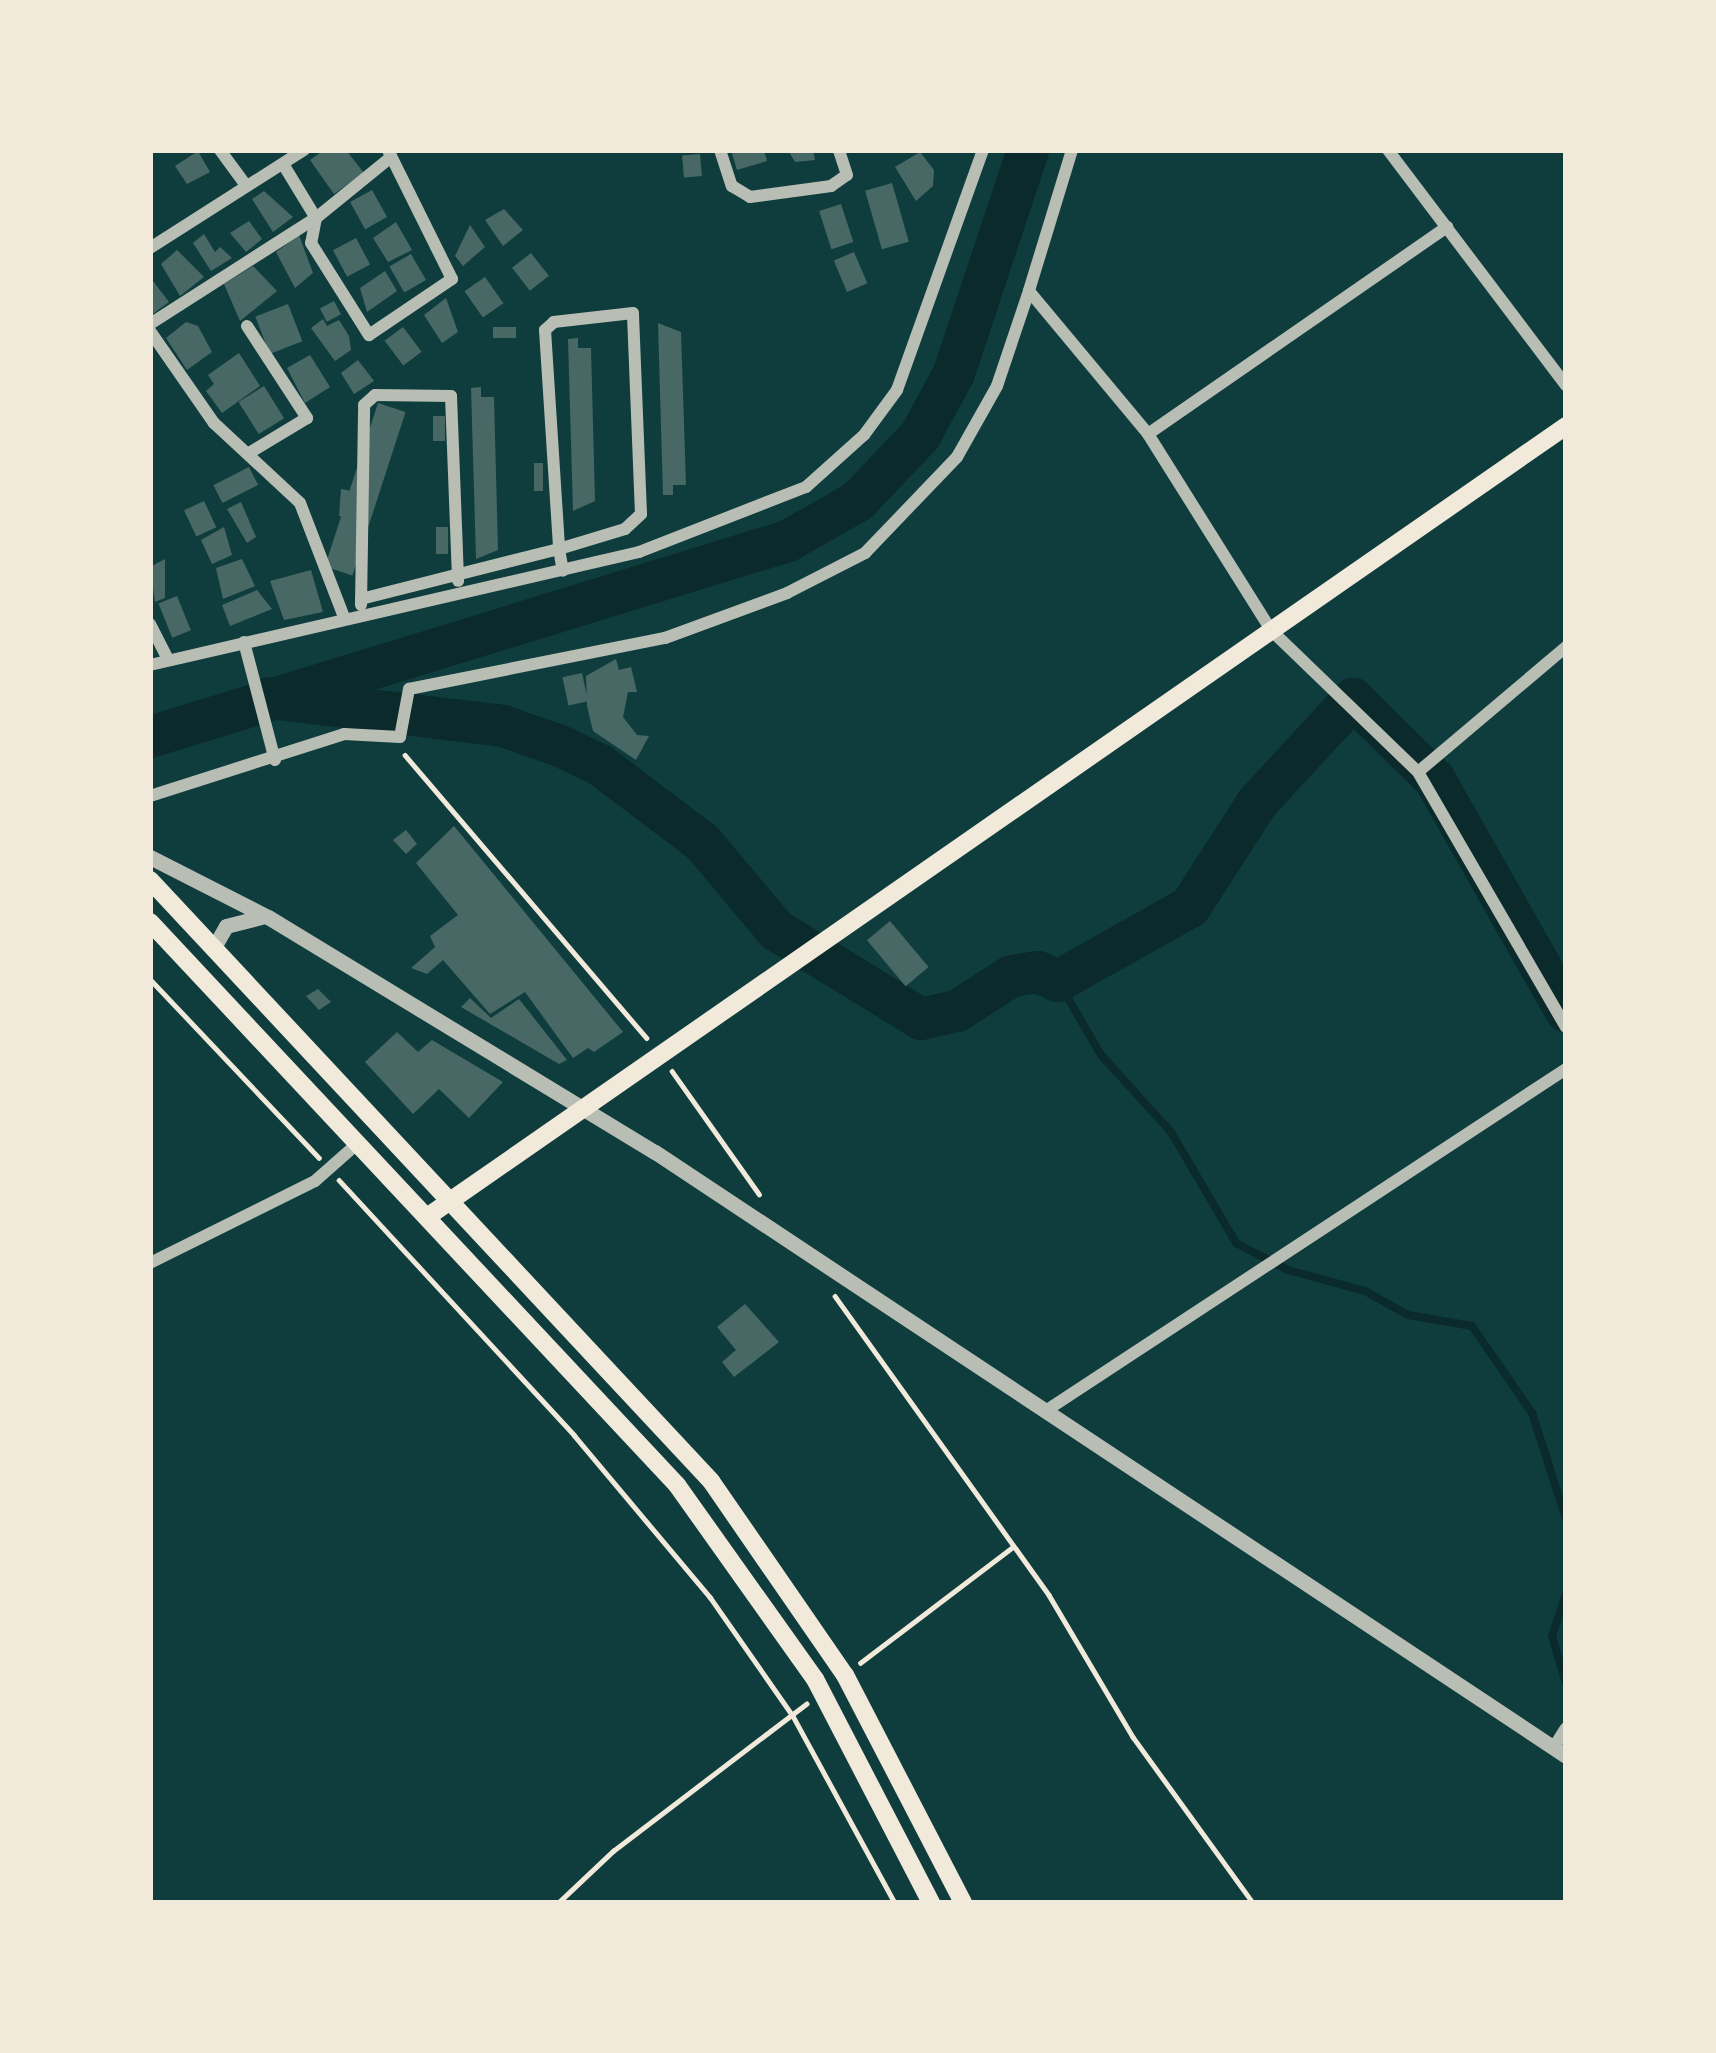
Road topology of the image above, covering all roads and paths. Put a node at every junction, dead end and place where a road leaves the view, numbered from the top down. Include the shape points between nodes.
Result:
1 (220, 150) edge
2 (304, 150) edge
3 (720, 150) edge
4 (838, 150) edge
5 (983, 150) edge
6 (1072, 150) edge
7 (1388, 150) edge
8 (390, 153) edge
9 (283, 164) junction
10 (244, 184) junction
11 (316, 218) junction
12 (1448, 226) junction
13 (150, 248) edge
14 (1029, 291) junction
15 (247, 326) dead end
16 (150, 327) edge
17 (1566, 385) edge
18 (1566, 426) edge
19 (1148, 434) junction
20 (248, 453) junction
21 (559, 549) junction
22 (563, 571) junction
23 (458, 585) junction
24 (361, 606) junction
25 (344, 617) junction
26 (150, 624) edge
27 (1271, 630) junction
28 (1566, 646) edge
29 (246, 648) junction
30 (168, 659) junction
31 (150, 665) edge
32 (388, 736) junction
33 (274, 756) junction
34 (1418, 772) junction
35 (150, 796) edge
36 (150, 856) edge
37 (150, 880) edge
38 (268, 916) junction
39 (150, 922) edge
40 (214, 947) junction
41 (150, 979) edge
42 (1566, 1027) edge
43 (663, 1059) junction
44 (324, 1066) junction
45 (1566, 1069) edge
46 (301, 1081) junction
47 (580, 1109) junction
48 (358, 1143) junction
49 (330, 1171) junction
50 (759, 1194) dead end
51 (450, 1198) junction
52 (427, 1217) junction
53 (150, 1262) edge
54 (455, 1272) dead end
55 (440, 1287) junction
56 (830, 1288) dead end
57 (1047, 1410) junction
58 (590, 1420) dead end
59 (574, 1435) junction
60 (1013, 1546) junction
61 (845, 1675) junction
62 (822, 1691) junction
63 (793, 1716) junction
64 (1566, 1728) edge
65 (1560, 1752) edge
66 (218, 1903) edge
67 (239, 1903) edge
68 (558, 1903) edge
69 (895, 1903) edge
70 (931, 1903) edge
71 (963, 1903) edge
72 (1253, 1903) edge

1 - 10 street
2 - 9 street
3 - 4 street via 732,186 750,196 831,186 847,175
5 - 22 street via 916,350 897,390 851,449 806,487 754,511
6 - 14 street
7 - 12 street
8 - 11 street
8 - 11 street via 452,279 369,334 311,243
9 - 10 street
9 - 11 street
10 - 13 street
11 - 16 street
12 - 17 street
12 - 19 street
14 - 19 street
14 - 32 street via 998,386 957,457 865,553 787,593 665,638 409,689 400,737
15 - 20 street via 307,418
16 - 20 street via 214,424
18 - 27 main road
19 - 27 street
20 - 25 street via 300,503
21 - 21 street via 545,330 554,322 633,313 641,514 625,529
21 - 22 street
21 - 23 street
22 - 23 street
23 - 24 street
23 - 24 street via 451,396 375,395 364,405
24 - 25 street
25 - 29 street
26 - 30 street
27 - 34 street
27 - 43 main road via 818,940
28 - 34 street
29 - 30 street
29 - 33 street
30 - 31 street
32 - 33 street via 344,734
32 - 43 path
33 - 35 street
34 - 42 street
36 - 38 street
37 - 40 main road
38 - 40 street via 238,920
38 - 47 street
39 - 46 main road
40 - 44 main road
41 - 49 path
43 - 47 main road
43 - 50 path
44 - 46 main road
44 - 51 main road
45 - 57 street
46 - 48 main road
47 - 51 main road
47 - 57 street
48 - 49 street
48 - 52 main road
49 - 53 street
49 - 55 path
51 - 52 main road
51 - 61 main road via 711,1481
52 - 62 main road via 677,1485
54 - 55 path
55 - 59 path
56 - 60 path
57 - 65 street
58 - 59 path
59 - 63 path via 710,1597
60 - 61 path
60 - 72 path via 1133,1737
61 - 62 main road
61 - 71 main road
62 - 63 path
62 - 70 main road
63 - 68 path
63 - 69 path
64 - 65 street
66 - 67 path

